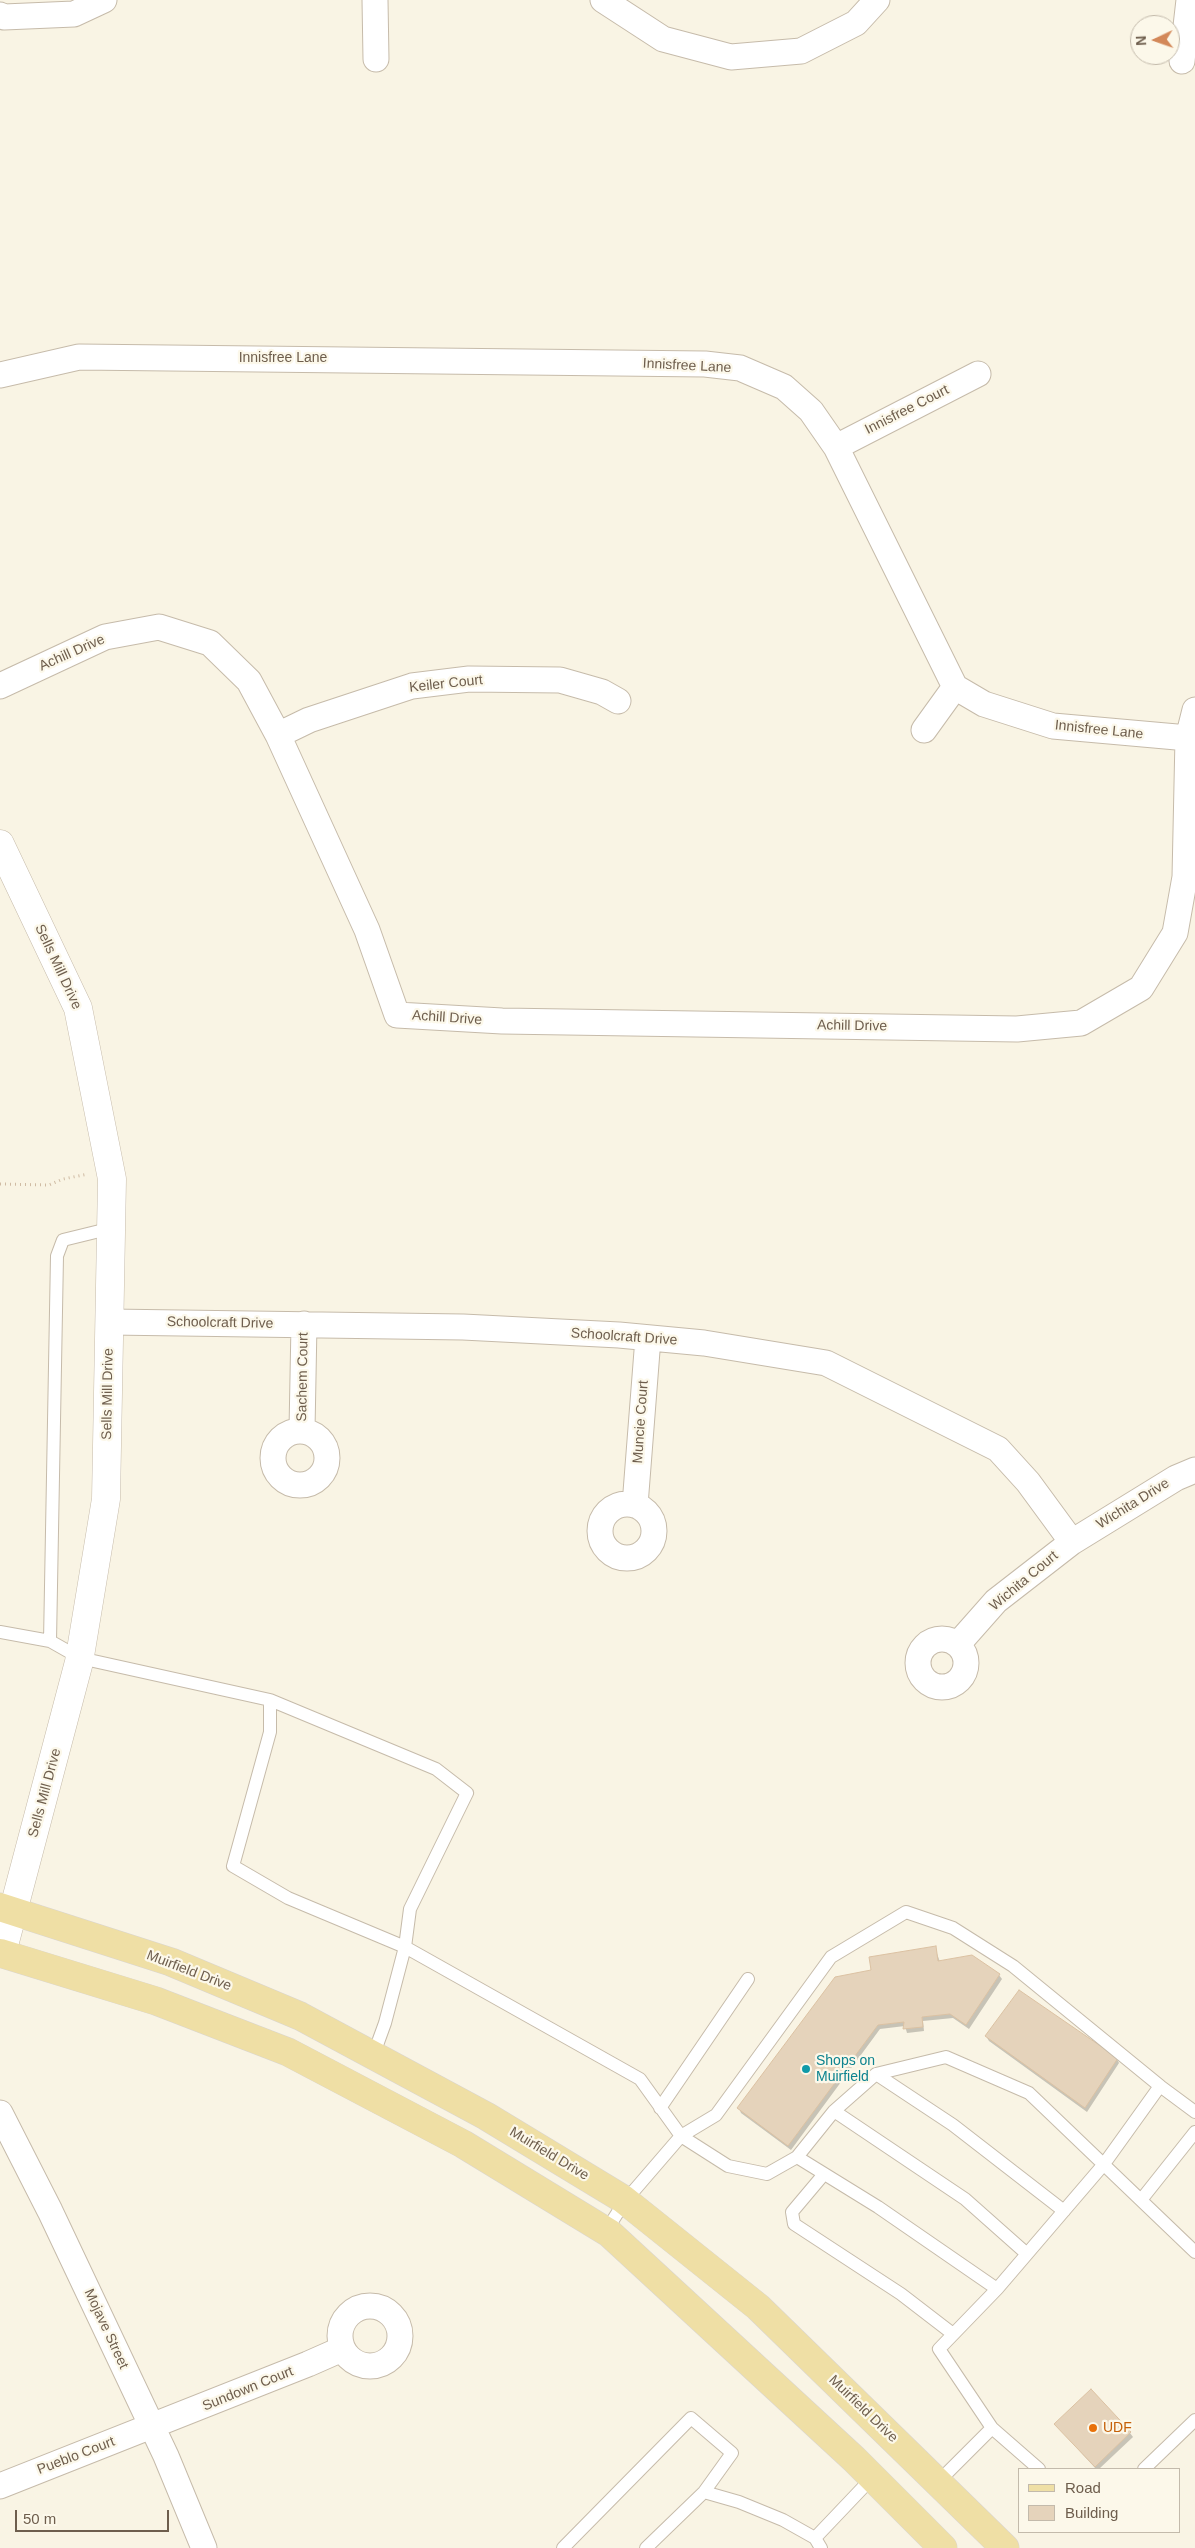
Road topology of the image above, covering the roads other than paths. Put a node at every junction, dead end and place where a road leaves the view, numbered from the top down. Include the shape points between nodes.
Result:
1 (104, 0) edge
2 (376, 0) edge
3 (603, 0) edge
4 (877, 0) edge
5 (1189, 0) edge
6 (0, 15) edge
7 (376, 59) dead end
8 (1182, 61) dead end
9 (978, 374) dead end
10 (0, 375) edge
11 (836, 447) junction
12 (0, 686) edge
13 (955, 687) junction
14 (618, 701) dead end
15 (1195, 710) edge
16 (924, 730) dead end
17 (278, 735) junction
18 (1188, 738) junction
19 (0, 844) edge
20 (112, 1228) junction
21 (110, 1322) junction
22 (304, 1324) junction
23 (648, 1338) junction
24 (302, 1430) dead end
25 (1195, 1470) edge
26 (635, 1505) dead end
27 (1072, 1542) junction
28 (0, 1632) edge
29 (50, 1641) junction
30 (958, 1644) dead end
31 (80, 1658) junction
32 (270, 1700) junction
33 (7, 1909) edge
34 (405, 1947) junction
35 (1, 1955) edge
36 (748, 1978) dead end
37 (373, 2056) junction
38 (876, 2074) junction
39 (1160, 2086) junction
40 (660, 2108) junction
41 (834, 2111) junction
42 (1195, 2112) edge
43 (0, 2113) edge
44 (1195, 2132) edge
45 (681, 2136) junction
46 (797, 2157) junction
47 (1104, 2164) junction
48 (824, 2174) junction
49 (1141, 2200) junction
50 (625, 2201) junction
51 (1064, 2211) junction
52 (606, 2232) junction
53 (1195, 2252) edge
54 (1028, 2254) junction
55 (997, 2289) junction
56 (954, 2334) junction
57 (342, 2348) dead end
58 (1195, 2420) edge
59 (152, 2426) junction
60 (992, 2428) junction
61 (1038, 2468) edge
62 (1145, 2468) edge
63 (872, 2478) junction
64 (938, 2482) junction
65 (0, 2486) edge
66 (704, 2492) junction
67 (818, 2543) edge
68 (204, 2548) edge
69 (563, 2548) edge
70 (646, 2548) edge
71 (943, 2548) edge
72 (1005, 2548) edge

1 - 6 street via 74,14
2 - 7 street
3 - 4 street via 663,39 731,58 801,51 856,23
5 - 8 street
9 - 11 street, Innisfree Court
10 - 11 street, Innisfree Lane via 79,357 705,364 740,368 784,387 811,411
11 - 13 street, Innisfree Lane
12 - 17 street, Achill Drive via 105,637 159,627 210,643 249,681
13 - 16 street
13 - 18 street, Innisfree Lane via 984,704 1053,726
14 - 17 street, Keiler Court via 602,692 560,680 469,679 412,686 308,720
15 - 18 street
17 - 18 street, Achill Drive via 367,930 397,1015 502,1021 1017,1030 1081,1023 1141,988 1175,933 1185,877
19 - 20 street, Sells Mill Drive via 78,1008 96,1170
20 - 21 street, Sells Mill Drive
20 - 29 lane via 63,1240 57,1256
21 - 22 street, Schoolcraft Drive
21 - 31 street, Sells Mill Drive via 106,1499
22 - 23 street, Schoolcraft Drive via 462,1327
22 - 24 street, Sachem Court
23 - 26 street, Muncie Court
23 - 27 street, Schoolcraft Drive via 704,1343 826,1363 998,1449 1028,1482
25 - 27 street, Wichita Drive via 1176,1478
27 - 30 street, Wichita Court via 996,1600
28 - 29 lane
29 - 31 lane
31 - 32 lane
31 - 33 street, Sells Mill Drive
32 - 34 lane via 270,1732 233,1866 288,1898
32 - 34 lane via 436,1769 467,1792 410,1909
33 - 35 street, Sells Mill Drive
33 - 37 main road, Muirfield Drive via 171,1962 300,2016
34 - 37 lane
34 - 40 lane via 640,2079
35 - 52 main road via 156,2001 288,2052 463,2144
36 - 40 lane
37 - 50 main road, Muirfield Drive via 486,2116
38 - 41 lane
38 - 47 lane via 946,2057 1029,2093
38 - 51 lane via 953,2125
39 - 42 lane
39 - 45 lane via 1013,1966 953,1928 906,1912 831,1957 716,2115
39 - 47 lane
40 - 45 lane
41 - 46 lane
41 - 54 lane via 964,2199
43 - 59 street, Mojave Street
44 - 49 lane
45 - 46 lane via 728,2166 767,2174
45 - 50 lane
46 - 48 lane
47 - 49 lane
47 - 51 lane
48 - 55 lane
48 - 56 lane via 792,2212 794,2224 901,2294
49 - 53 lane
50 - 52 lane
50 - 64 main road, Muirfield Drive via 758,2306
51 - 54 lane
52 - 63 main road via 733,2346
54 - 55 lane
55 - 56 lane
56 - 60 lane via 939,2349
57 - 59 street, Sundown Court
58 - 62 lane
59 - 65 street, Pueblo Court
59 - 68 street, Mojave Street
60 - 61 lane
60 - 64 lane
63 - 67 lane
63 - 71 main road
64 - 72 main road, Muirfield Drive
66 - 67 lane via 783,2520
66 - 69 lane via 732,2453 691,2418
66 - 70 lane

